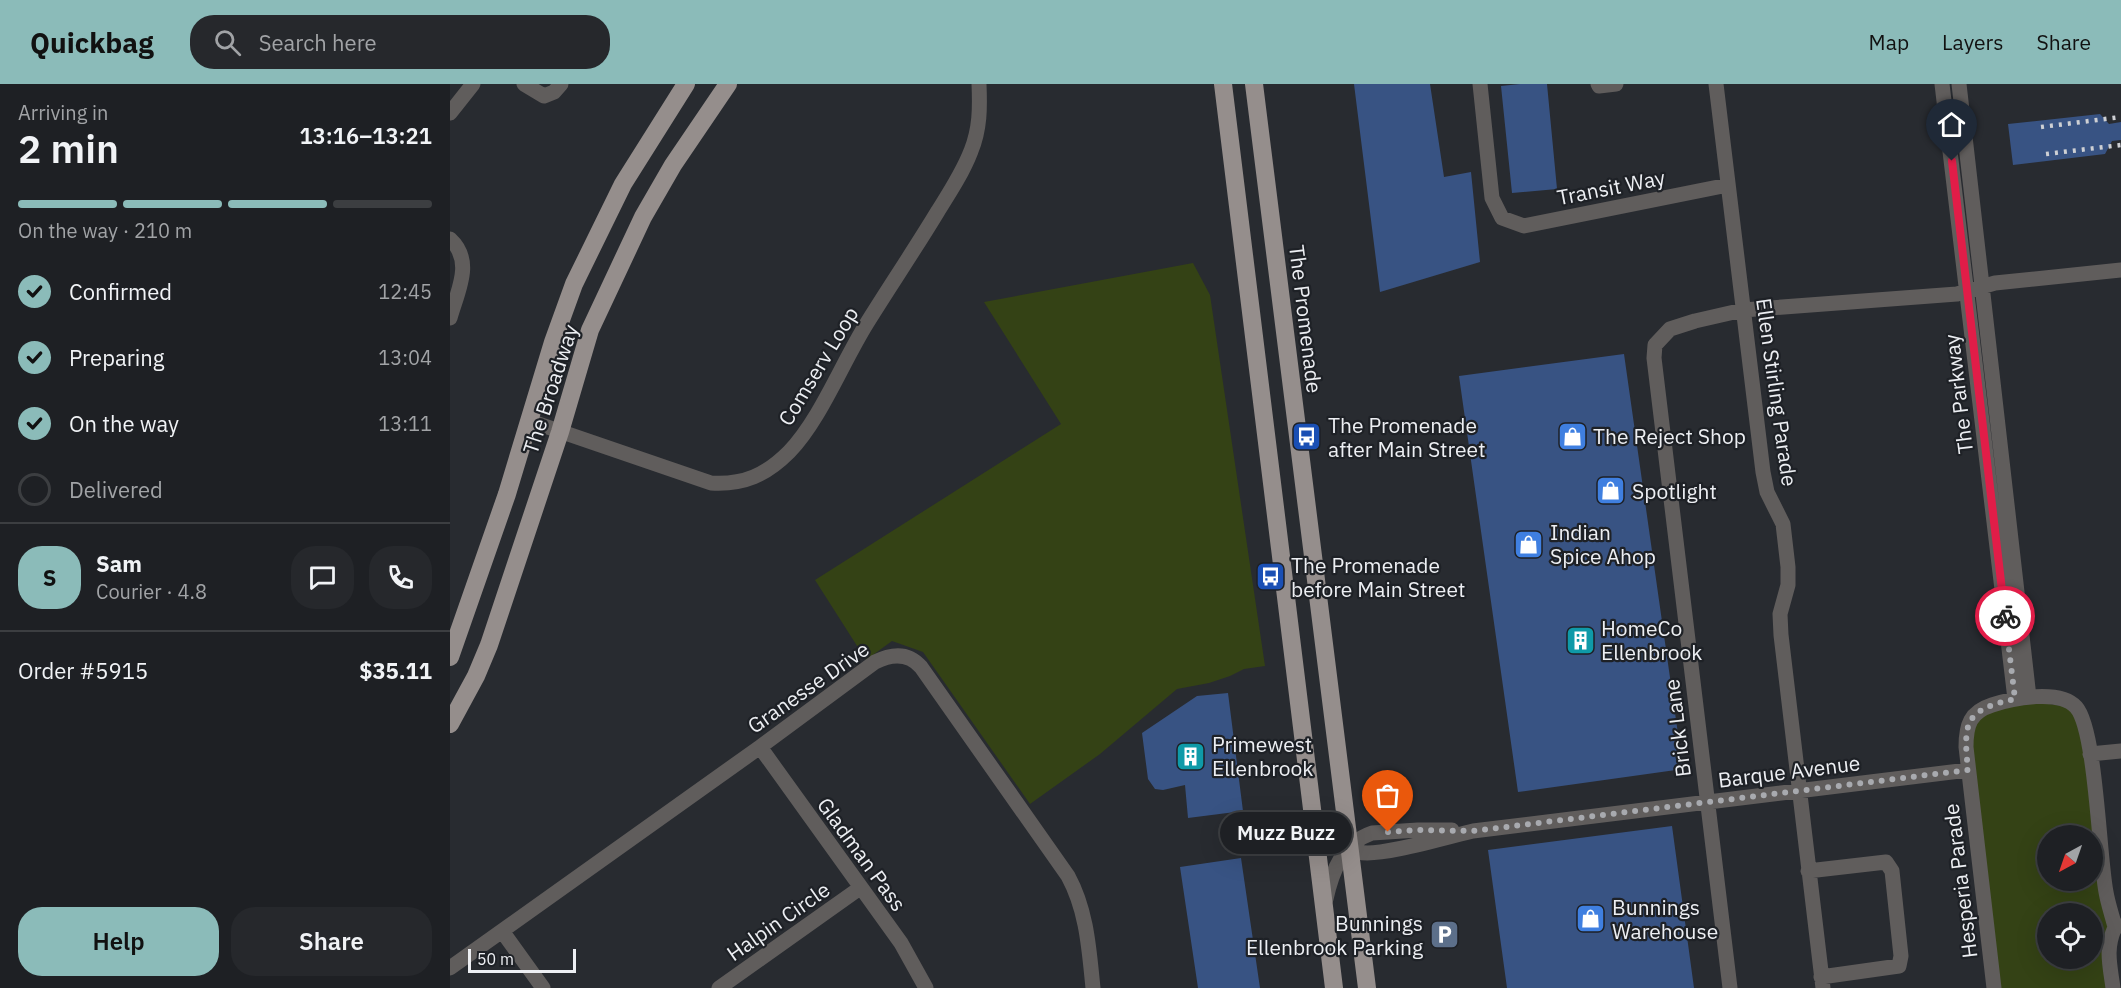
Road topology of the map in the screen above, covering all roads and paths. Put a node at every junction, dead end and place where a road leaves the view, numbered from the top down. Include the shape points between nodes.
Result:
1 (474, 84) edge
2 (524, 84) edge
3 (561, 84) edge
4 (686, 84) edge
5 (728, 84) edge
6 (979, 84) edge
7 (1223, 84) edge
8 (1254, 84) edge
9 (1480, 84) edge
10 (1616, 84) edge
11 (1716, 84) edge
12 (1942, 84) edge
13 (1959, 84) edge
14 (1598, 85) edge
15 (450, 113) edge
16 (1728, 185) junction
17 (450, 239) edge
18 (2121, 270) edge
19 (1982, 287) junction
20 (1967, 292) junction
21 (1743, 310) junction
22 (450, 318) edge
23 (530, 421) junction
24 (560, 432) junction
25 (450, 657) edge
26 (2022, 698) junction
27 (453, 718) edge
28 (760, 747) junction
29 (2121, 751) edge
30 (2090, 754) junction
31 (1968, 770) junction
32 (1798, 791) junction
33 (1707, 802) junction
34 (1313, 812) junction
35 (1350, 847) junction
36 (1808, 871) junction
37 (860, 888) junction
38 (1324, 906) junction
39 (2118, 927) edge
40 (502, 931) junction
41 (450, 968) edge
42 (1822, 983) edge
43 (543, 988) edge
44 (719, 988) edge
45 (926, 988) edge
46 (1093, 988) edge
47 (1334, 988) edge
48 (1367, 988) edge
49 (1730, 988) edge
50 (1994, 988) edge
51 (2113, 988) edge

1 - 15 street
2 - 3 street via 544,96
4 - 23 main road, The Broadway via 623,184 574,284
5 - 24 main road, The Broadway via 674,165 630,244 590,330
6 - 24 street, Comserv Loop via 980,118 962,170 808,427 777,463 748,481 711,483
7 - 34 main road
8 - 35 main road, The Promenade
9 - 16 street, Transit Way via 1492,198 1502,218 1524,226
10 - 14 street
11 - 16 street, Ellen Stirling Parade
12 - 20 street, The Parkway
13 - 19 street, The Parkway
16 - 21 street, Ellen Stirling Parade
17 - 22 street via 463,257 463,265
18 - 19 street, Brick Lane
19 - 20 street, Brick Lane
19 - 26 street, The Parkway
20 - 21 street, Brick Lane
20 - 26 street, The Parkway
21 - 32 street, Ellen Stirling Parade via 1763,472 1767,492 1783,524 1788,567 1788,585 1780,614
21 - 33 street, Brick Lane via 1675,327 1660,338 1654,351
23 - 24 street, Comserv Loop
23 - 25 main road, The Broadway
24 - 27 main road, The Broadway via 489,645
26 - 30 street, Hesperia Parade via 2071,702 2087,734
26 - 31 street, Hesperia Parade via 1981,709 1972,718 1966,730
28 - 37 street, Gladman Pass
28 - 40 street, Granesse Drive
28 - 46 street, Granesse Drive via 874,662 895,655 916,661 1068,876 1086,923
29 - 30 street
30 - 39 street, Hesperia Parade via 2106,892
31 - 32 street, Barque Avenue
31 - 50 street, Hesperia Parade
32 - 33 street, Barque Avenue
32 - 36 street, Ellen Stirling Parade
33 - 35 street, Barque Avenue via 1473,831 1372,833
33 - 49 street, Brick Lane
34 - 35 street
34 - 38 main road
35 - 38 street, Barque Avenue via 1337,863
35 - 48 main road, The Promenade
36 - 42 street, Ellen Stirling Parade
36 - 42 street via 1886,862 1892,871 1899,966
37 - 44 street, Halpin Circle
37 - 45 street, Gladman Pass via 901,943
38 - 47 main road
39 - 51 street via 2109,940 2108,952
40 - 41 street, Granesse Drive
40 - 43 street

